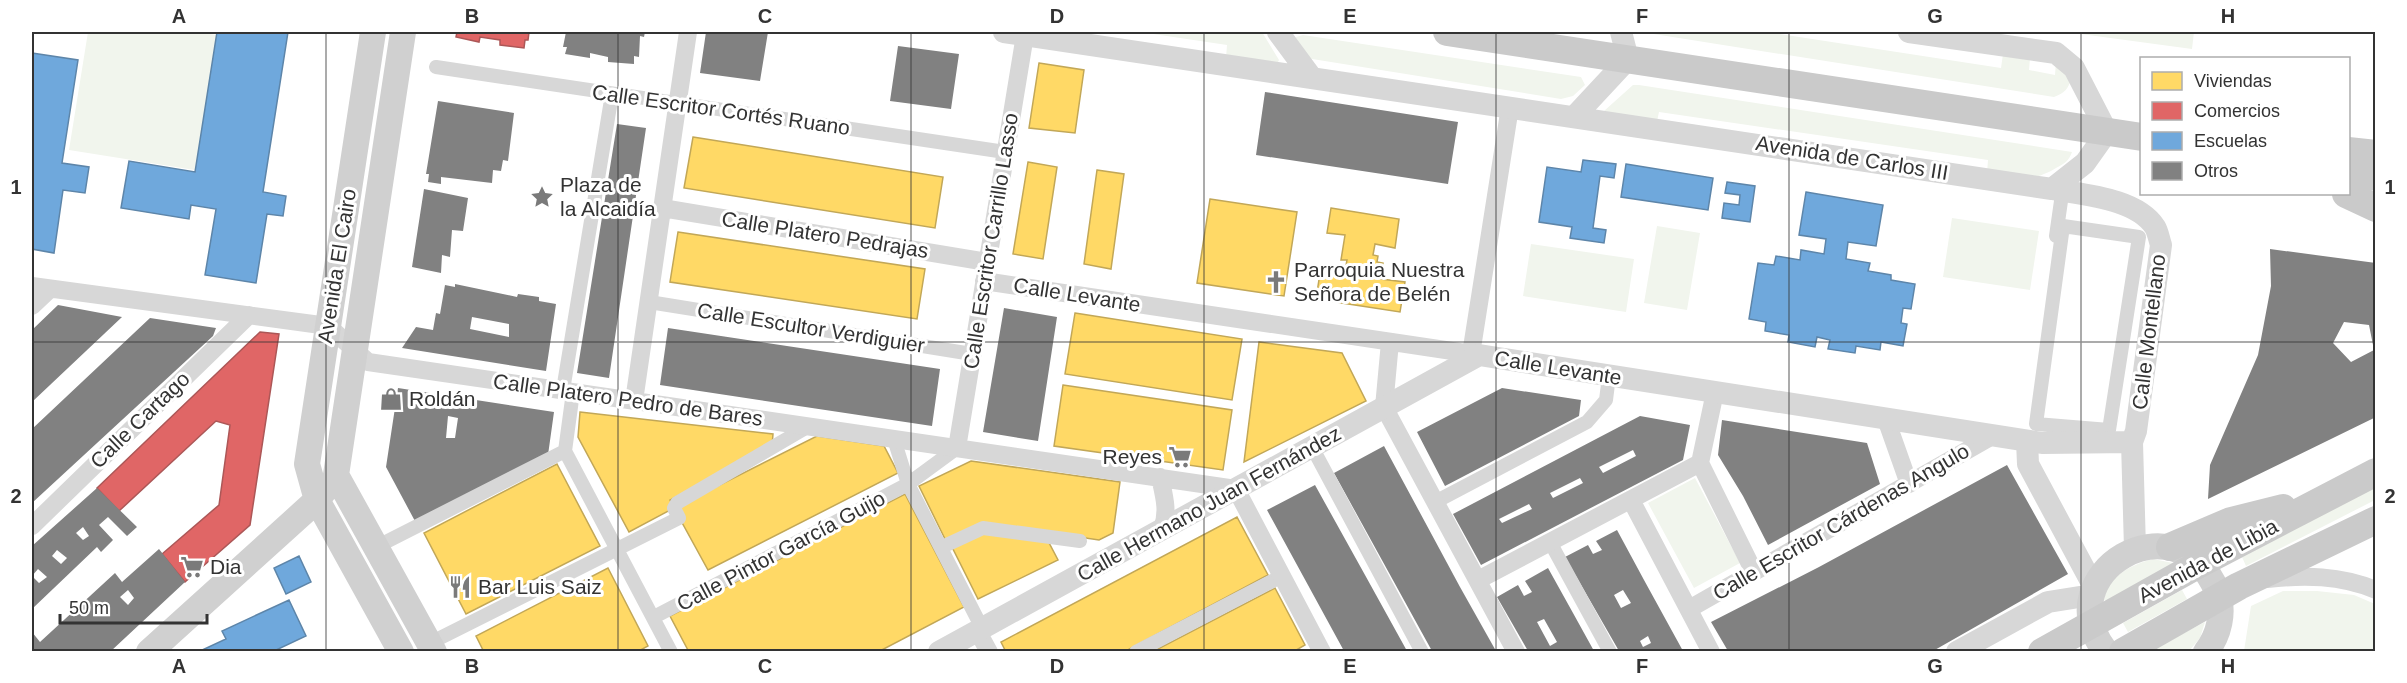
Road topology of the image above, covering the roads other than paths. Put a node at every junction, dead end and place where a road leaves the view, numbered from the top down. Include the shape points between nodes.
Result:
1 (373, 32) edge
2 (403, 32) edge
3 (688, 32) edge
4 (1278, 32) edge
5 (1447, 32) edge
6 (1621, 32) edge
7 (1909, 32) edge
8 (1014, 33) edge
9 (1958, 35) edge
10 (1628, 59) junction
11 (436, 67) dead end
12 (1312, 78) junction
13 (612, 94) junction
14 (677, 104) junction
15 (1510, 107) junction
16 (1574, 117) junction
17 (2107, 132) junction
18 (2140, 137) edge
19 (2350, 151) edge
20 (1005, 152) junction
21 (2376, 154) edge
22 (2350, 170) edge
23 (2376, 177) edge
24 (2056, 195) junction
25 (2348, 195) edge
26 (662, 208) junction
27 (2376, 208) edge
28 (2063, 226) joint
29 (987, 262) junction
30 (984, 281) junction
31 (32, 286) edge
32 (50, 289) junction
33 (649, 302) junction
34 (32, 306) edge
35 (249, 315) junction
36 (328, 326) junction
37 (1390, 342) junction
38 (355, 351) junction
39 (972, 354) junction
40 (1475, 355) junction
41 (1609, 376) junction
42 (568, 391) junction
43 (1714, 392) junction
44 (634, 401) junction
45 (1384, 407) junction
46 (1886, 419) junction
47 (809, 426) junction
48 (1994, 435) junction
49 (894, 439) junction
50 (2028, 441) junction
51 (2132, 442) junction
52 (1312, 447) junction
53 (957, 448) junction
54 (565, 451) junction
55 (1700, 464) junction
56 (2376, 472) edge
57 (336, 475) junction
58 (1160, 477) junction
59 (908, 484) junction
60 (1909, 484) junction
61 (1236, 489) junction
62 (2324, 499) junction
63 (317, 500) junction
64 (1631, 500) junction
65 (1435, 502) junction
66 (2376, 520) edge
67 (32, 525) edge
68 (1162, 529) junction
69 (1080, 541) dead end
70 (1550, 542) junction
71 (376, 547) junction
72 (942, 547) junction
73 (2170, 547) junction
74 (2135, 549) junction
75 (617, 550) junction
76 (2201, 563) junction
77 (1754, 572) junction
78 (1282, 576) junction
79 (1478, 580) junction
80 (2250, 580) junction
81 (2376, 590) edge
82 (2093, 591) junction
83 (2219, 597) junction
84 (1689, 609) junction
85 (654, 617) junction
86 (2092, 624) junction
87 (980, 629) junction
88 (2221, 639) edge
89 (432, 647) edge
90 (149, 651) edge
91 (401, 651) edge
92 (671, 651) edge
93 (939, 651) edge
94 (988, 651) edge
95 (1136, 651) edge
96 (1322, 651) edge
97 (1422, 651) edge
98 (1516, 651) edge
99 (1610, 651) edge
100 (1711, 651) edge
101 (1957, 651) edge
102 (2042, 651) edge
103 (2106, 651) edge
104 (2123, 651) edge
105 (2206, 651) edge

1 - 36 main road, Avenida El Cairo
2 - 38 main road, Avenida El Cairo
3 - 14 street
4 - 12 street
5 - 10 main road
6 - 10 street
7 - 9 street
8 - 12 street, Avenida de Carlos III
8 - 20 street, Calle Escritor Carrillo Lasso
9 - 17 street via 2056,54 2074,68
10 - 16 street
10 - 17 main road
11 - 13 street, Calle Escritor Cortés Ruano
12 - 15 street, Avenida de Carlos III
13 - 14 street, Calle Escritor Cortés Ruano
13 - 42 street
14 - 20 street, Calle Escritor Cortés Ruano
14 - 26 street
15 - 16 street, Avenida de Carlos III
15 - 40 street
16 - 24 street, Avenida de Carlos III
17 - 18 main road
17 - 24 street
19 - 21 main road
20 - 29 street, Calle Escritor Carrillo Lasso
22 - 23 main road
24 - 50 street
24 - 51 street, Calle Montellano via 2119,204 2140,212 2156,228 2161,245
25 - 27 main road
26 - 29 street, Calle Platero Pedrajas
26 - 33 street
28 - 28 street via 2139,237 2109,430 2036,424
29 - 30 street, Calle Escritor Carrillo Lasso
30 - 37 street, Calle Levante
30 - 39 street, Calle Escritor Carrillo Lasso
31 - 32 street
32 - 34 street
32 - 35 street
33 - 39 street, Calle Escultor Verdiguier
33 - 44 street
35 - 36 street
35 - 67 street, Calle Cartago
36 - 38 street, Calle Platero Pedro de Bares
36 - 63 main road, Avenida El Cairo via 307,464
37 - 40 street, Calle Levante
37 - 45 street
38 - 42 street, Calle Platero Pedro de Bares via 368,362
38 - 57 main road, Avenida El Cairo
39 - 53 street, Calle Escritor Carrillo Lasso
40 - 41 street, Calle Levante
40 - 45 street, Calle Hermano Juan Fernández
41 - 43 street, Calle Levante
41 - 65 street via 1606,400 1587,422
42 - 44 street, Calle Platero Pedro de Bares
42 - 54 street
43 - 46 street, Calle Levante
43 - 55 street
44 - 47 street, Calle Platero Pedro de Bares
45 - 52 street, Calle Hermano Juan Fernández
45 - 65 street
46 - 48 street, Calle Levante
46 - 60 street
47 - 49 street, Calle Platero Pedro de Bares
47 - 75 street via 677,503 679,518
48 - 50 street, Calle Levante
48 - 60 street, Calle Escritor Cárdenas Angulo
49 - 53 street, Calle Platero Pedro de Bares
49 - 59 street, Calle Pintor García Guijo
50 - 51 street, Calle Levante
50 - 82 street via 2028,464
51 - 74 street, Calle Montellano
52 - 61 street, Calle Hermano Juan Fernández
52 - 97 street
53 - 58 street, Calle Platero Pedro de Bares
53 - 59 street, Calle Pintor García Guijo
54 - 71 street
54 - 75 street
55 - 64 street
55 - 77 street
56 - 62 main road, Avenida de Libia
57 - 63 main road, Avenida El Cairo
57 - 71 main road
58 - 61 street, Calle Platero Pedro de Bares
58 - 68 street via 1166,503
59 - 72 street, Calle Pintor García Guijo
59 - 85 street, Calle Pintor García Guijo
60 - 77 street, Calle Escritor Cárdenas Angulo
61 - 68 street, Calle Hermano Juan Fernández
61 - 78 street
62 - 73 main road via 2231,521
62 - 76 main road, Avenida de Libia
63 - 90 main road
63 - 91 main road, Avenida El Cairo
64 - 70 street
64 - 84 street
65 - 79 street
66 - 80 main road, Avenida de Libia
68 - 87 street, Calle Hermano Juan Fernández
69 - 72 street via 983,528
70 - 79 street
70 - 99 street
71 - 89 main road
72 - 87 street, Calle Pintor García Guijo
73 - 74 main road
73 - 76 main road
74 - 82 main road via 2107,567
75 - 85 street
75 - 89 street
76 - 83 main road
76 - 86 main road, Avenida de Libia
77 - 84 street, Calle Escritor Cárdenas Angulo
78 - 95 street
78 - 96 street
79 - 98 street
80 - 81 street via 2335,578
80 - 83 main road, Avenida de Libia
82 - 86 main road
82 - 101 street via 2048,602
83 - 88 main road
83 - 104 main road, Avenida de Libia
84 - 100 street
85 - 92 street
86 - 102 main road, Avenida de Libia
86 - 103 main road
87 - 93 street, Calle Hermano Juan Fernández
87 - 94 street
88 - 105 main road

